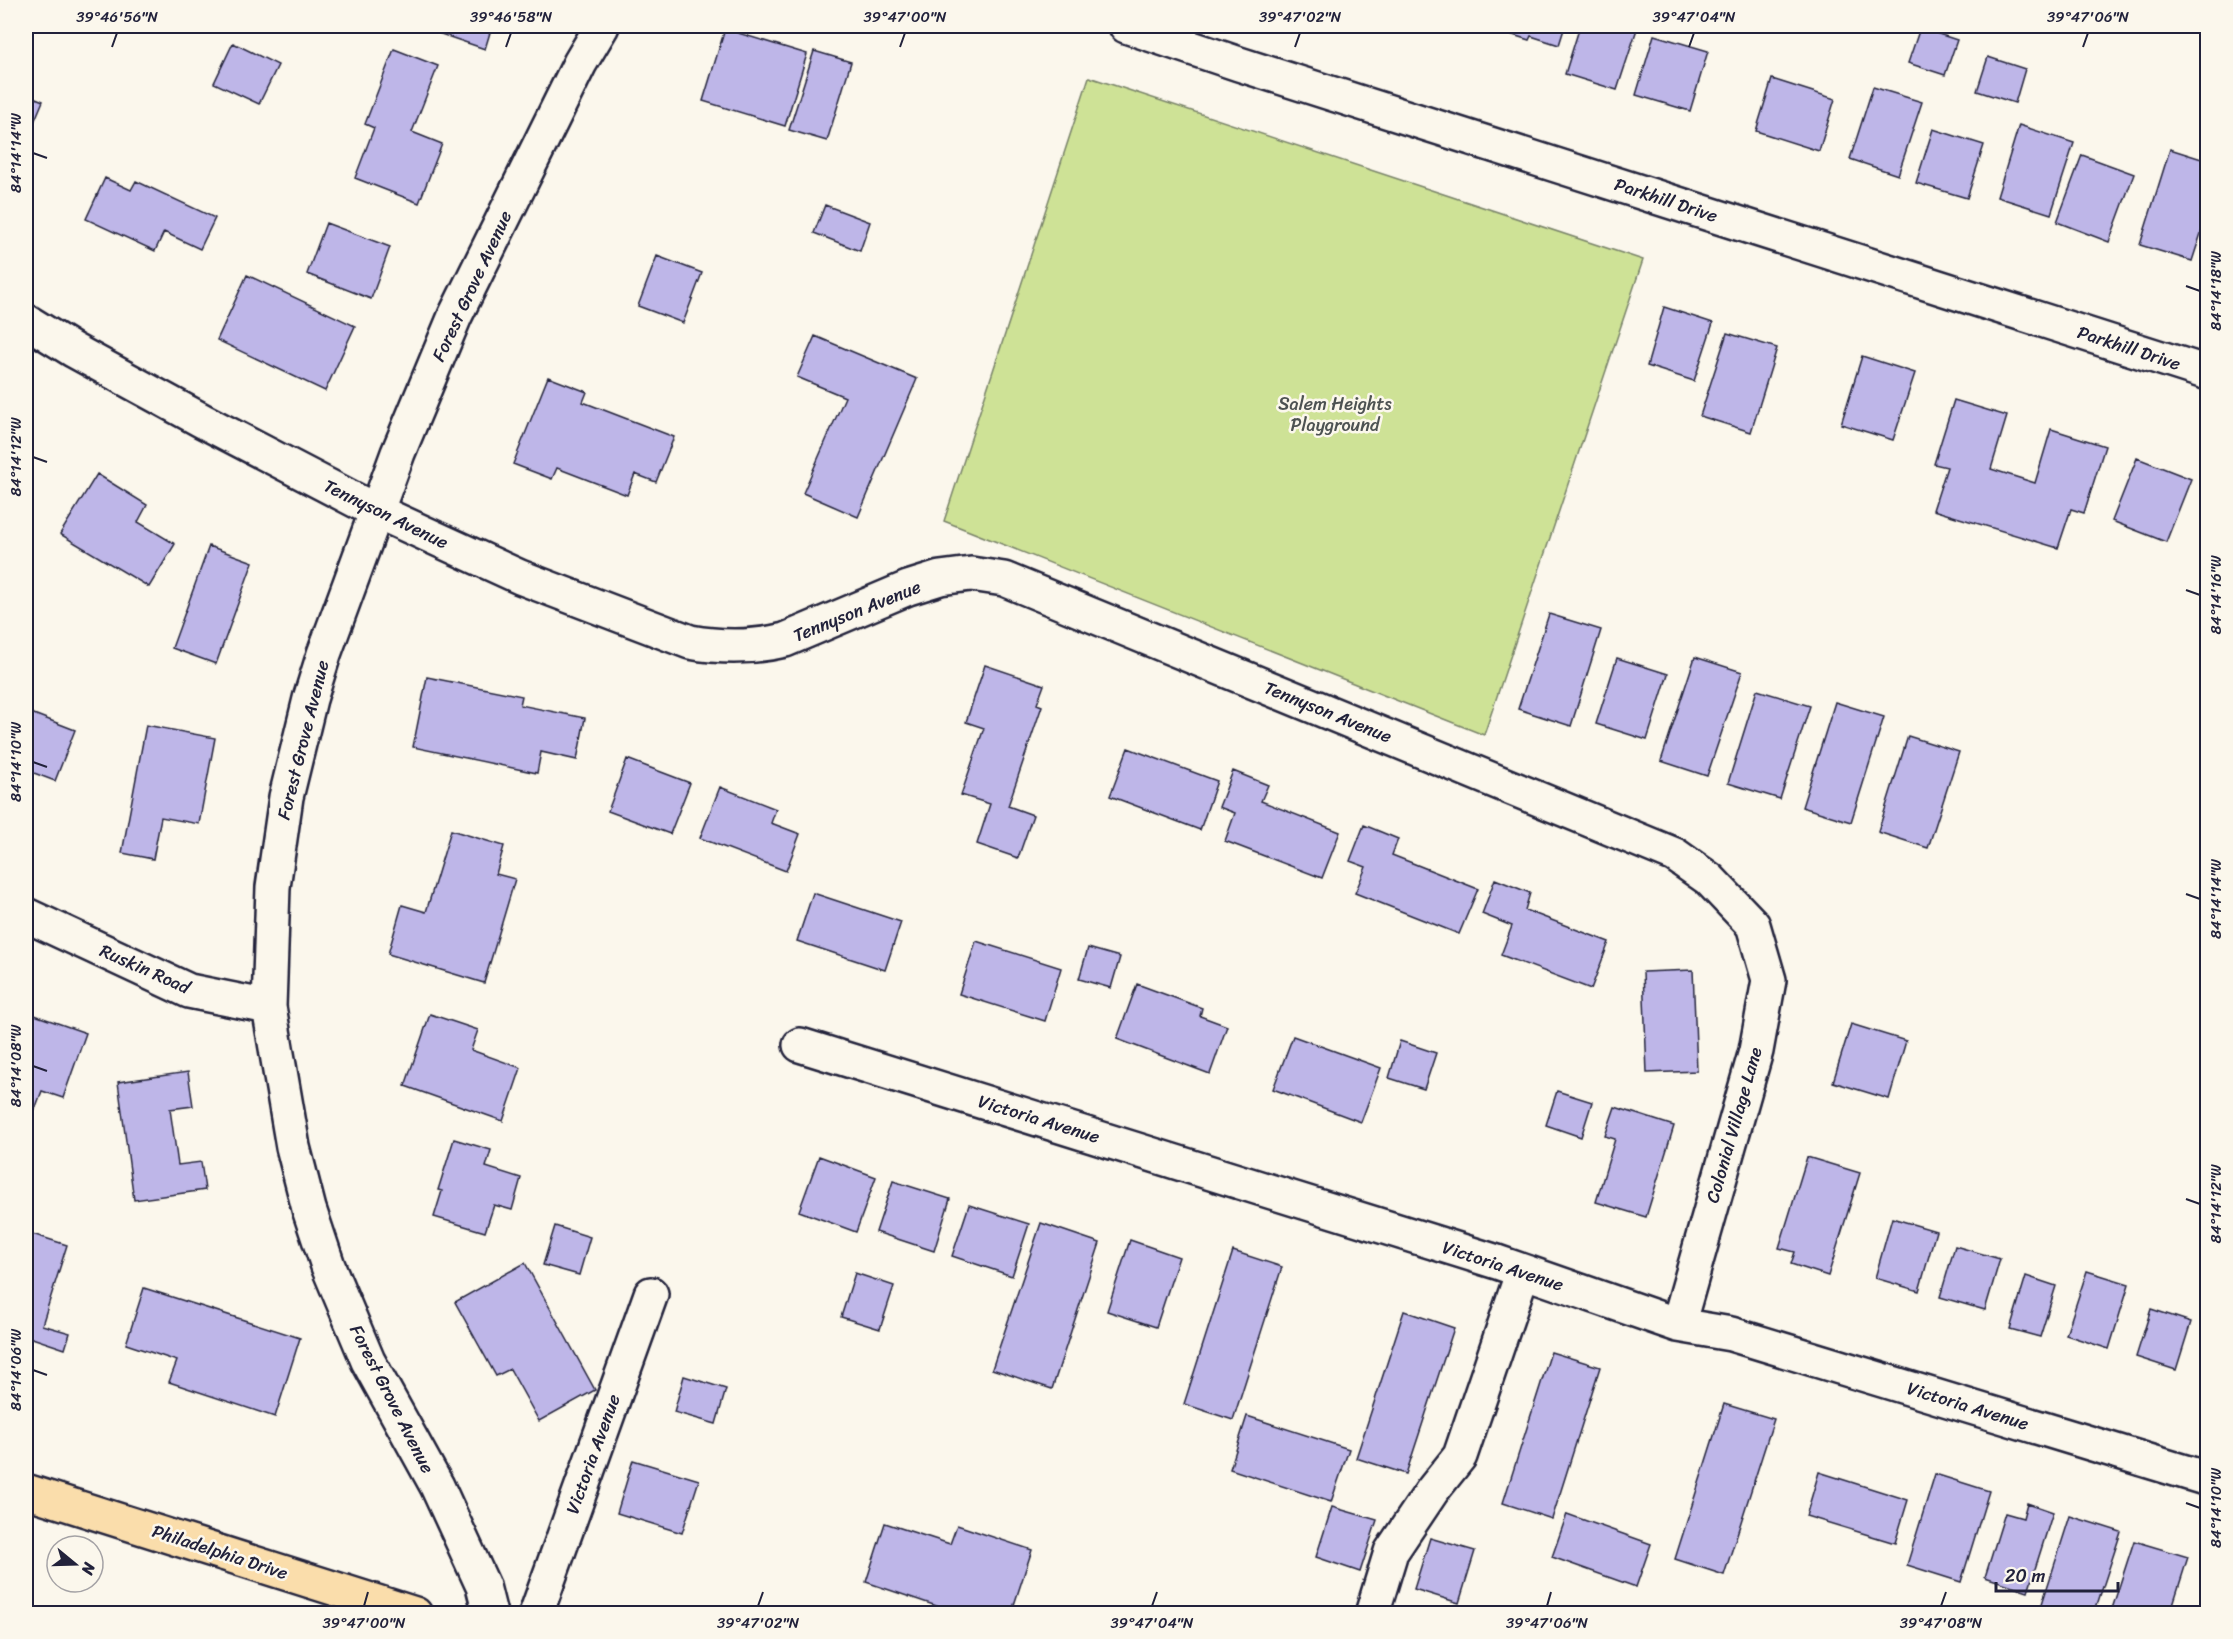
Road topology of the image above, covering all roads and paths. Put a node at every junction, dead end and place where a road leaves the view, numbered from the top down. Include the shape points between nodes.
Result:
1 (602, 26) edge
2 (1126, 26) edge
3 (26, 321) edge
4 (2208, 373) edge
5 (376, 511) junction
6 (26, 915) edge
7 (1754, 925) joint
8 (269, 1007) junction
9 (800, 1045) dead end
10 (1523, 1271) junction
11 (651, 1294) dead end
12 (1678, 1325) junction
13 (2208, 1479) edge
14 (26, 1491) edge
15 (415, 1614) edge
16 (490, 1614) edge
17 (536, 1614) edge
18 (1372, 1614) edge

1 - 5 street, Forest Grove Avenue via 455,316
2 - 4 street, Parkhill Drive
3 - 5 street, Tennyson Avenue via 193,416
5 - 7 street, Tennyson Avenue via 520,577 690,642 720,648 763,646 784,640 940,578 971,574 1004,579 1675,855 1709,879
5 - 8 street, Forest Grove Avenue via 309,699 286,797 273,887
6 - 8 street, Ruskin Road via 189,991
7 - 12 street, Colonial Village Lane via 1769,980 1756,1051
8 - 16 street, Forest Grove Avenue via 293,1147 328,1266 368,1360 437,1486 483,1586
9 - 10 street, Victoria Avenue
10 - 12 street, Victoria Avenue
10 - 18 street via 1460,1456 1391,1552
11 - 17 street, Victoria Avenue
12 - 13 street, Victoria Avenue via 1731,1334
14 - 15 main road, Philadelphia Drive

